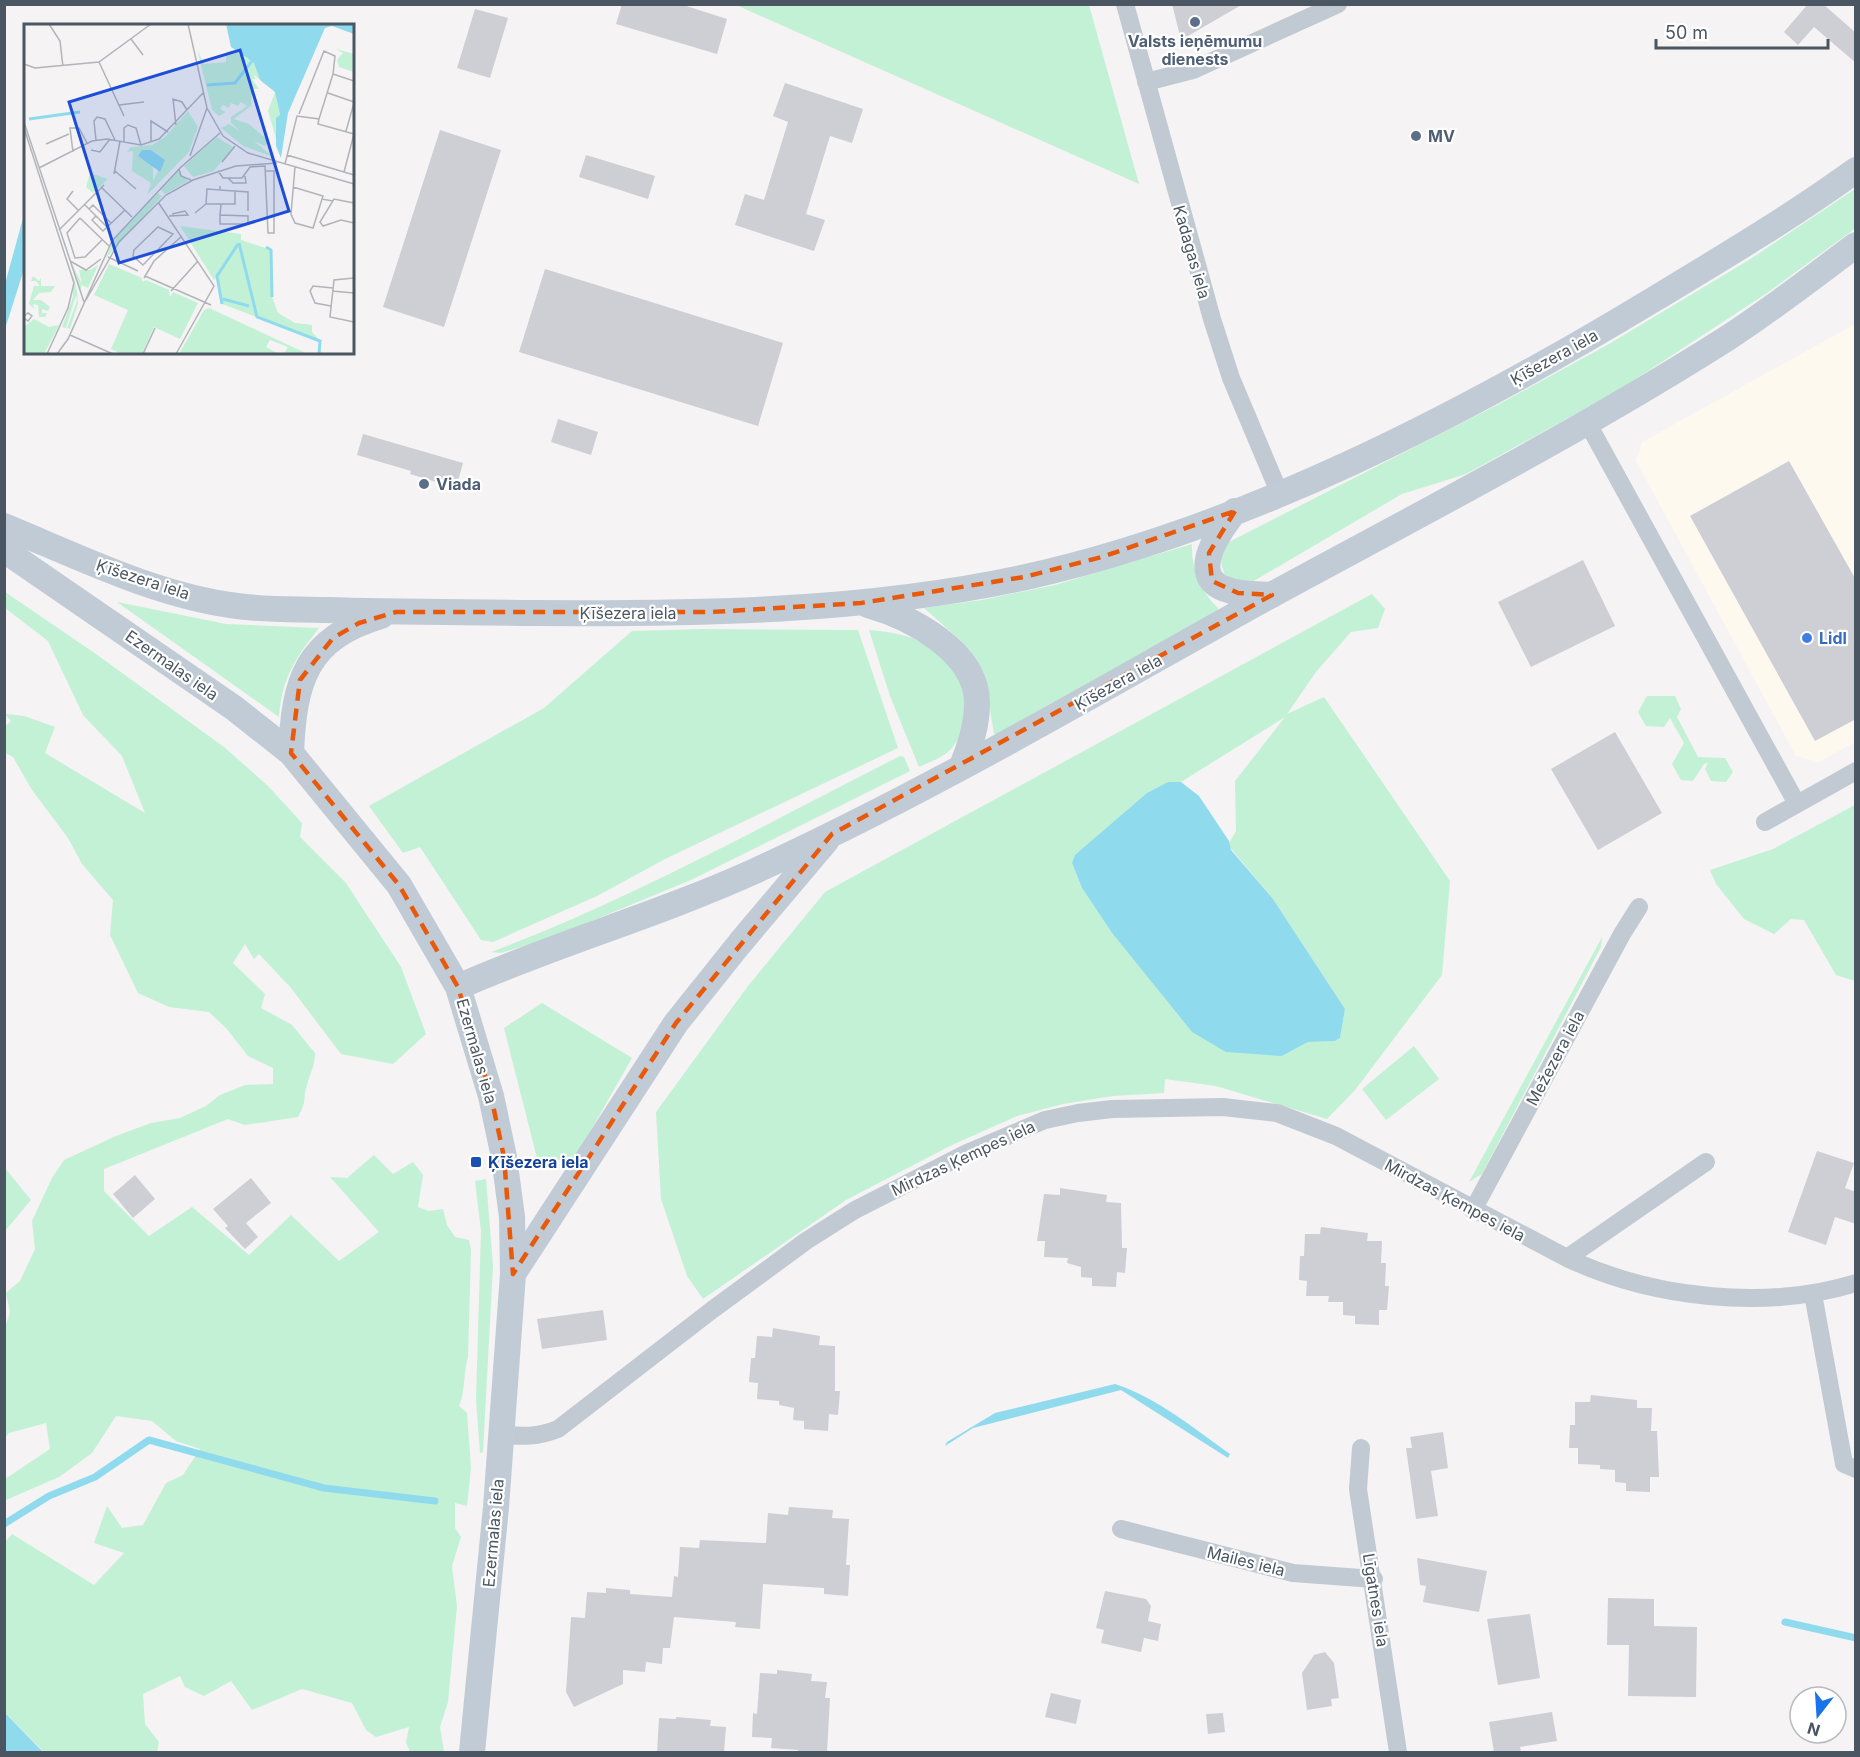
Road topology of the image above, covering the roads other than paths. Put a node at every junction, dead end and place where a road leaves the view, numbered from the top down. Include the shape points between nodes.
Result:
1 (1125, 4) edge
2 (1338, 4) edge
3 (1146, 82) junction
4 (1856, 170) edge
5 (1856, 245) edge
6 (1587, 422) junction
7 (1279, 492) junction
8 (1235, 511) junction
9 (4, 526) edge
10 (4, 550) edge
11 (1272, 595) junction
12 (861, 603) junction
13 (396, 612) junction
14 (291, 753) junction
15 (962, 766) junction
16 (1856, 771) edge
17 (1797, 804) junction
18 (1765, 822) dead end
19 (832, 834) junction
20 (1639, 907) dead end
21 (458, 987) junction
22 (1706, 1162) dead end
23 (1473, 1210) junction
24 (1567, 1258) junction
25 (513, 1274) junction
26 (1856, 1283) edge
27 (1813, 1294) junction
28 (501, 1434) junction
29 (1361, 1448) dead end
30 (1856, 1469) edge
31 (1121, 1529) dead end
32 (1374, 1579) junction
33 (472, 1752) edge
34 (1398, 1752) edge

1 - 3 street, Kadagas iela
2 - 3 street via 1193,70
3 - 7 street, Kadagas iela via 1212,320 1231,378
4 - 7 street, Ķīšezera iela via 1796,213 1552,361 1385,446
5 - 6 street, Ķīšezera iela via 1730,336
6 - 11 street, Ķīšezera iela
6 - 17 street
7 - 8 street, Ķīšezera iela
8 - 11 street via 1209,553 1212,581 1238,593
8 - 12 street, Ķīšezera iela via 1102,557 1024,577
9 - 13 street, Ķīšezera iela via 185,595 227,604
10 - 14 street, Ezermalas iela via 234,708
11 - 15 street, Ķīšezera iela
12 - 13 street, Ķīšezera iela via 711,612
12 - 15 street, Ķīšezera iela via 895,613 929,631 956,655 970,677 978,701 972,741
13 - 14 street, Ķīšezera iela via 359,622 333,638 314,657 300,680 292,717
14 - 21 street, Ezermalas iela via 399,885
15 - 19 street, Ķīšezera iela
16 - 17 street
17 - 18 street
19 - 21 street, Ķīšezera iela via 704,893 504,966
19 - 25 street, Ķīšezera iela via 676,1023
20 - 23 street, Mežezera iela
21 - 25 street, Ezermalas iela via 492,1096 502,1147 512,1216
22 - 24 street
23 - 24 street, Mirdzas Ķempes iela
23 - 28 street, Mirdzas Ķempes iela via 1336,1136 1277,1113 1222,1107 1134,1108 1045,1120 967,1153 845,1216 712,1310 558,1429 523,1437
24 - 27 street, Mirdzas Ķempes iela via 1624,1280 1707,1295 1759,1300
25 - 28 street, Ezermalas iela
26 - 27 street, Mirdzas Ķempes iela
27 - 30 street via 1844,1464
28 - 33 street, Ezermalas iela
29 - 32 street, Līgatnes iela via 1358,1489
31 - 32 street, Mailes iela via 1293,1573
32 - 34 street, Līgatnes iela

